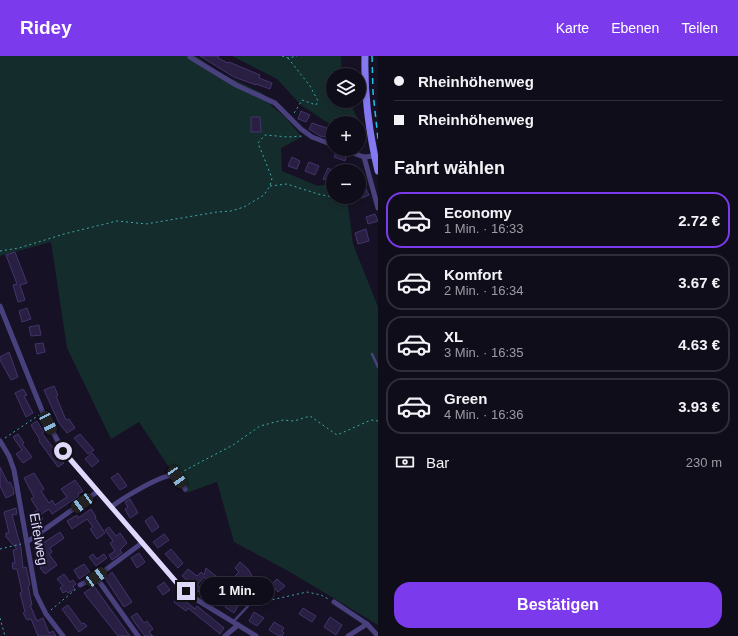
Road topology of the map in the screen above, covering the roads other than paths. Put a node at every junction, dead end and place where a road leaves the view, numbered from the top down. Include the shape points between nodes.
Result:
1 (190, 56) edge
2 (365, 56) edge
3 (326, 142) edge
4 (374, 156) junction
5 (364, 157) joint
6 (378, 171) edge
7 (378, 208) edge
8 (0, 306) edge
9 (5, 319) junction
10 (0, 323) edge
11 (372, 354) dead end
12 (378, 367) edge
13 (0, 442) edge
14 (185, 488) dead end
15 (97, 492) junction
16 (111, 508) junction
17 (27, 542) junction
18 (142, 543) junction
19 (96, 577) junction
20 (80, 585) road end
21 (334, 602) road end
22 (249, 605) road end
23 (233, 622) junction
24 (367, 624) junction
25 (238, 625) junction
26 (63, 636) edge
27 (138, 636) edge
28 (225, 636) edge
29 (256, 636) edge
30 (348, 636) edge
31 (378, 636) edge

1 - 3 street via 236,85 275,103 301,129
2 - 4 street via 367,106
4 - 5 street
4 - 6 street
5 - 7 street
8 - 9 street
9 - 10 street
9 - 15 street via 43,412 63,451
11 - 12 lane
13 - 17 street, Eifelweg via 14,470
14 - 16 street via 176,475 171,474 121,500
15 - 16 street
15 - 17 street
16 - 18 street
17 - 26 street, Eifelweg via 36,594 46,614
18 - 19 street
18 - 23 street via 177,583 194,598
19 - 20 street
19 - 27 street
21 - 24 street
22 - 23 lane
23 - 25 street
24 - 30 street
24 - 31 street
25 - 28 street
25 - 29 street

